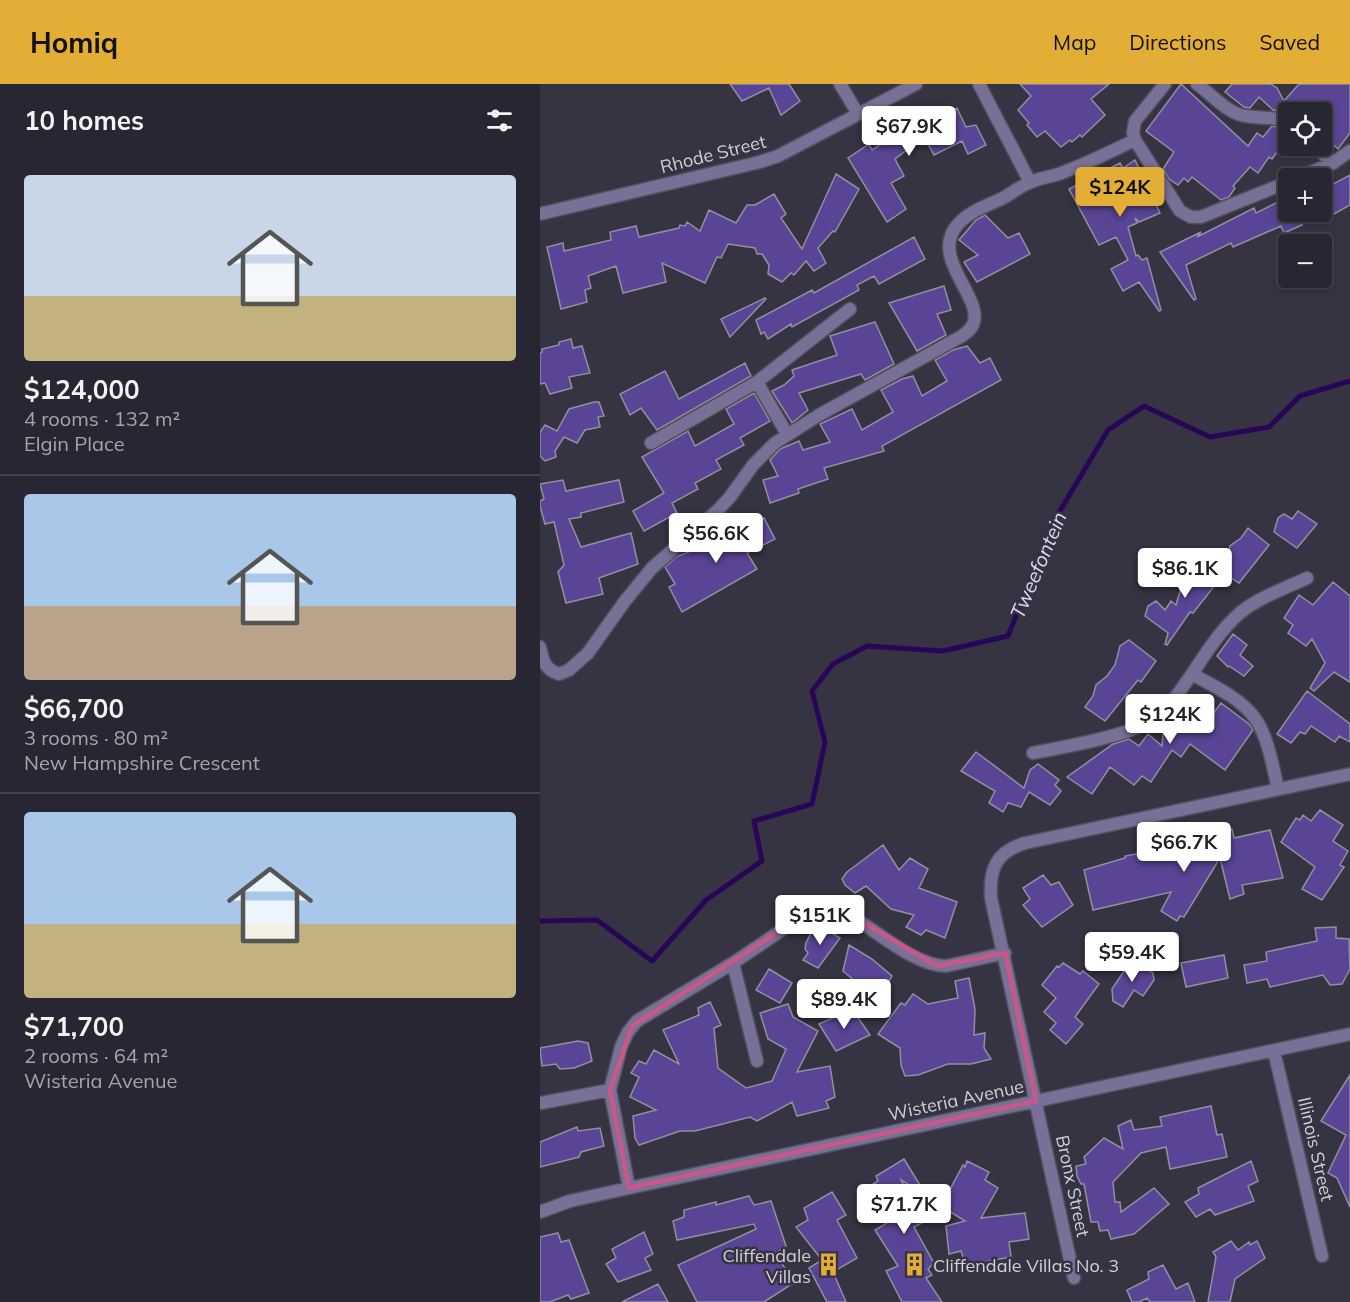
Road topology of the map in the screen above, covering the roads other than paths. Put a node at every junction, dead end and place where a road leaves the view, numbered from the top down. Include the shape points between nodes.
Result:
1 (840, 84) edge
2 (916, 84) edge
3 (979, 84) edge
4 (1165, 84) edge
5 (1197, 84) edge
6 (858, 114) junction
7 (1278, 120) edge
8 (1135, 140) junction
9 (1350, 151) edge
10 (1325, 156) edge
11 (1333, 163) junction
12 (1321, 168) edge
13 (1030, 182) junction
14 (1278, 186) edge
15 (540, 213) edge
16 (850, 309) dead end
17 (757, 382) junction
18 (788, 434) junction
19 (651, 443) dead end
20 (1307, 578) dead end
21 (540, 647) edge
22 (1192, 674) junction
23 (1033, 753) dead end
24 (1350, 774) edge
25 (1278, 789) junction
26 (1005, 953) junction
27 (733, 963) junction
28 (1350, 1034) edge
29 (1274, 1050) junction
30 (757, 1061) dead end
31 (610, 1090) junction
32 (1036, 1101) junction
33 (542, 1103) dead end
34 (628, 1188) junction
35 (570, 1201) junction
36 (540, 1203) edge
37 (540, 1212) edge
38 (1322, 1256) dead end
39 (1074, 1278) dead end

1 - 6 street
2 - 6 street, Rhode Street
3 - 13 street
4 - 8 street via 1135,121
5 - 7 street via 1244,116
6 - 15 street, Rhode Street via 760,162
8 - 13 street via 1063,173
8 - 14 street via 1180,211 1191,217 1201,217
9 - 11 street
10 - 11 street
11 - 12 street
13 - 18 street via 975,211 954,230 950,256 973,311 970,329
16 - 17 street
17 - 18 street
17 - 19 street
18 - 21 street via 764,452 705,523 652,568 588,653 569,670 559,674 548,669
20 - 22 street via 1241,612
22 - 23 street via 1156,719 1131,730
22 - 25 street via 1238,701 1255,718
24 - 25 street, Bronx Street
25 - 26 street, Bronx Street via 1013,847 995,862 990,885
26 - 27 street via 946,966 928,964 847,912 827,906 809,912
26 - 32 street, Bronx Street
27 - 30 street
27 - 31 street via 632,1026 621,1047
28 - 29 street, Wisteria Avenue
29 - 32 street, Wisteria Avenue
29 - 38 street, Illinois Street
31 - 33 street
31 - 34 street
32 - 34 street, Wisteria Avenue
32 - 39 street, Bronx Street
34 - 35 street, Wisteria Avenue
35 - 36 street, Wisteria Avenue
35 - 37 street, Wisteria Avenue

